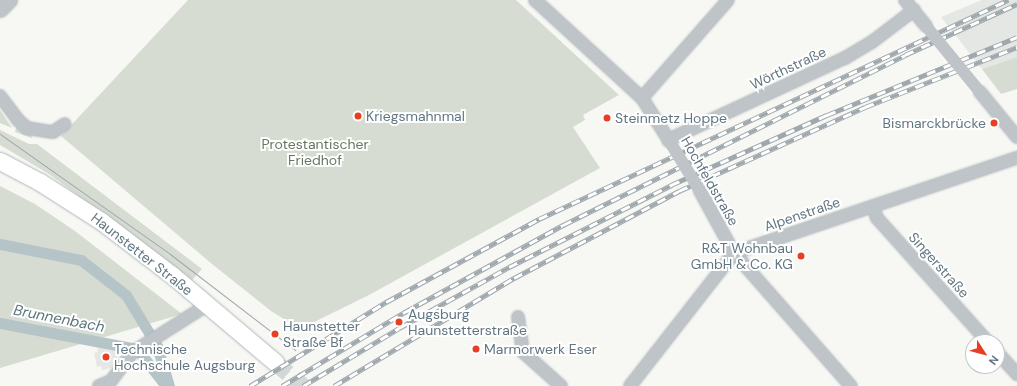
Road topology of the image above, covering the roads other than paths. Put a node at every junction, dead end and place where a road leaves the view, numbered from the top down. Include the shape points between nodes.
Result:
1 (10, 0) edge
2 (535, 0) edge
3 (728, 0) edge
4 (906, 0) edge
5 (0, 9) edge
6 (914, 10) junction
7 (0, 96) edge
8 (642, 98) junction
9 (65, 124) dead end
10 (1017, 137) edge
11 (669, 141) junction
12 (1017, 158) edge
13 (0, 161) edge
14 (873, 206) junction
15 (734, 252) junction
16 (207, 305) junction
17 (518, 317) dead end
18 (981, 334) edge
19 (1005, 361) edge
20 (275, 362) tunnel mouth
21 (1017, 374) edge
22 (112, 384) edge
23 (99, 386) edge
24 (561, 386) edge
25 (631, 386) edge
26 (851, 386) edge

1 - 5 street
2 - 8 street, Hochfeldstraße
3 - 8 street
4 - 6 street
6 - 10 street, bridge
6 - 11 street, Wörthstraße via 872,42 845,58
7 - 9 street via 27,128 53,132
8 - 11 street, Hochfeldstraße
11 - 15 street, Hochfeldstraße, bridge
12 - 14 street, Alpenstraße
13 - 16 main road, Haunstetter Straße via 40,182 101,221
14 - 15 street, Alpenstraße
14 - 18 street, Singerstraße via 877,218
15 - 25 street
15 - 26 street, Hochfeldstraße
16 - 20 main road, Haunstetter Straße
16 - 22 street via 141,347
17 - 24 street via 523,352
19 - 21 street
22 - 23 street

